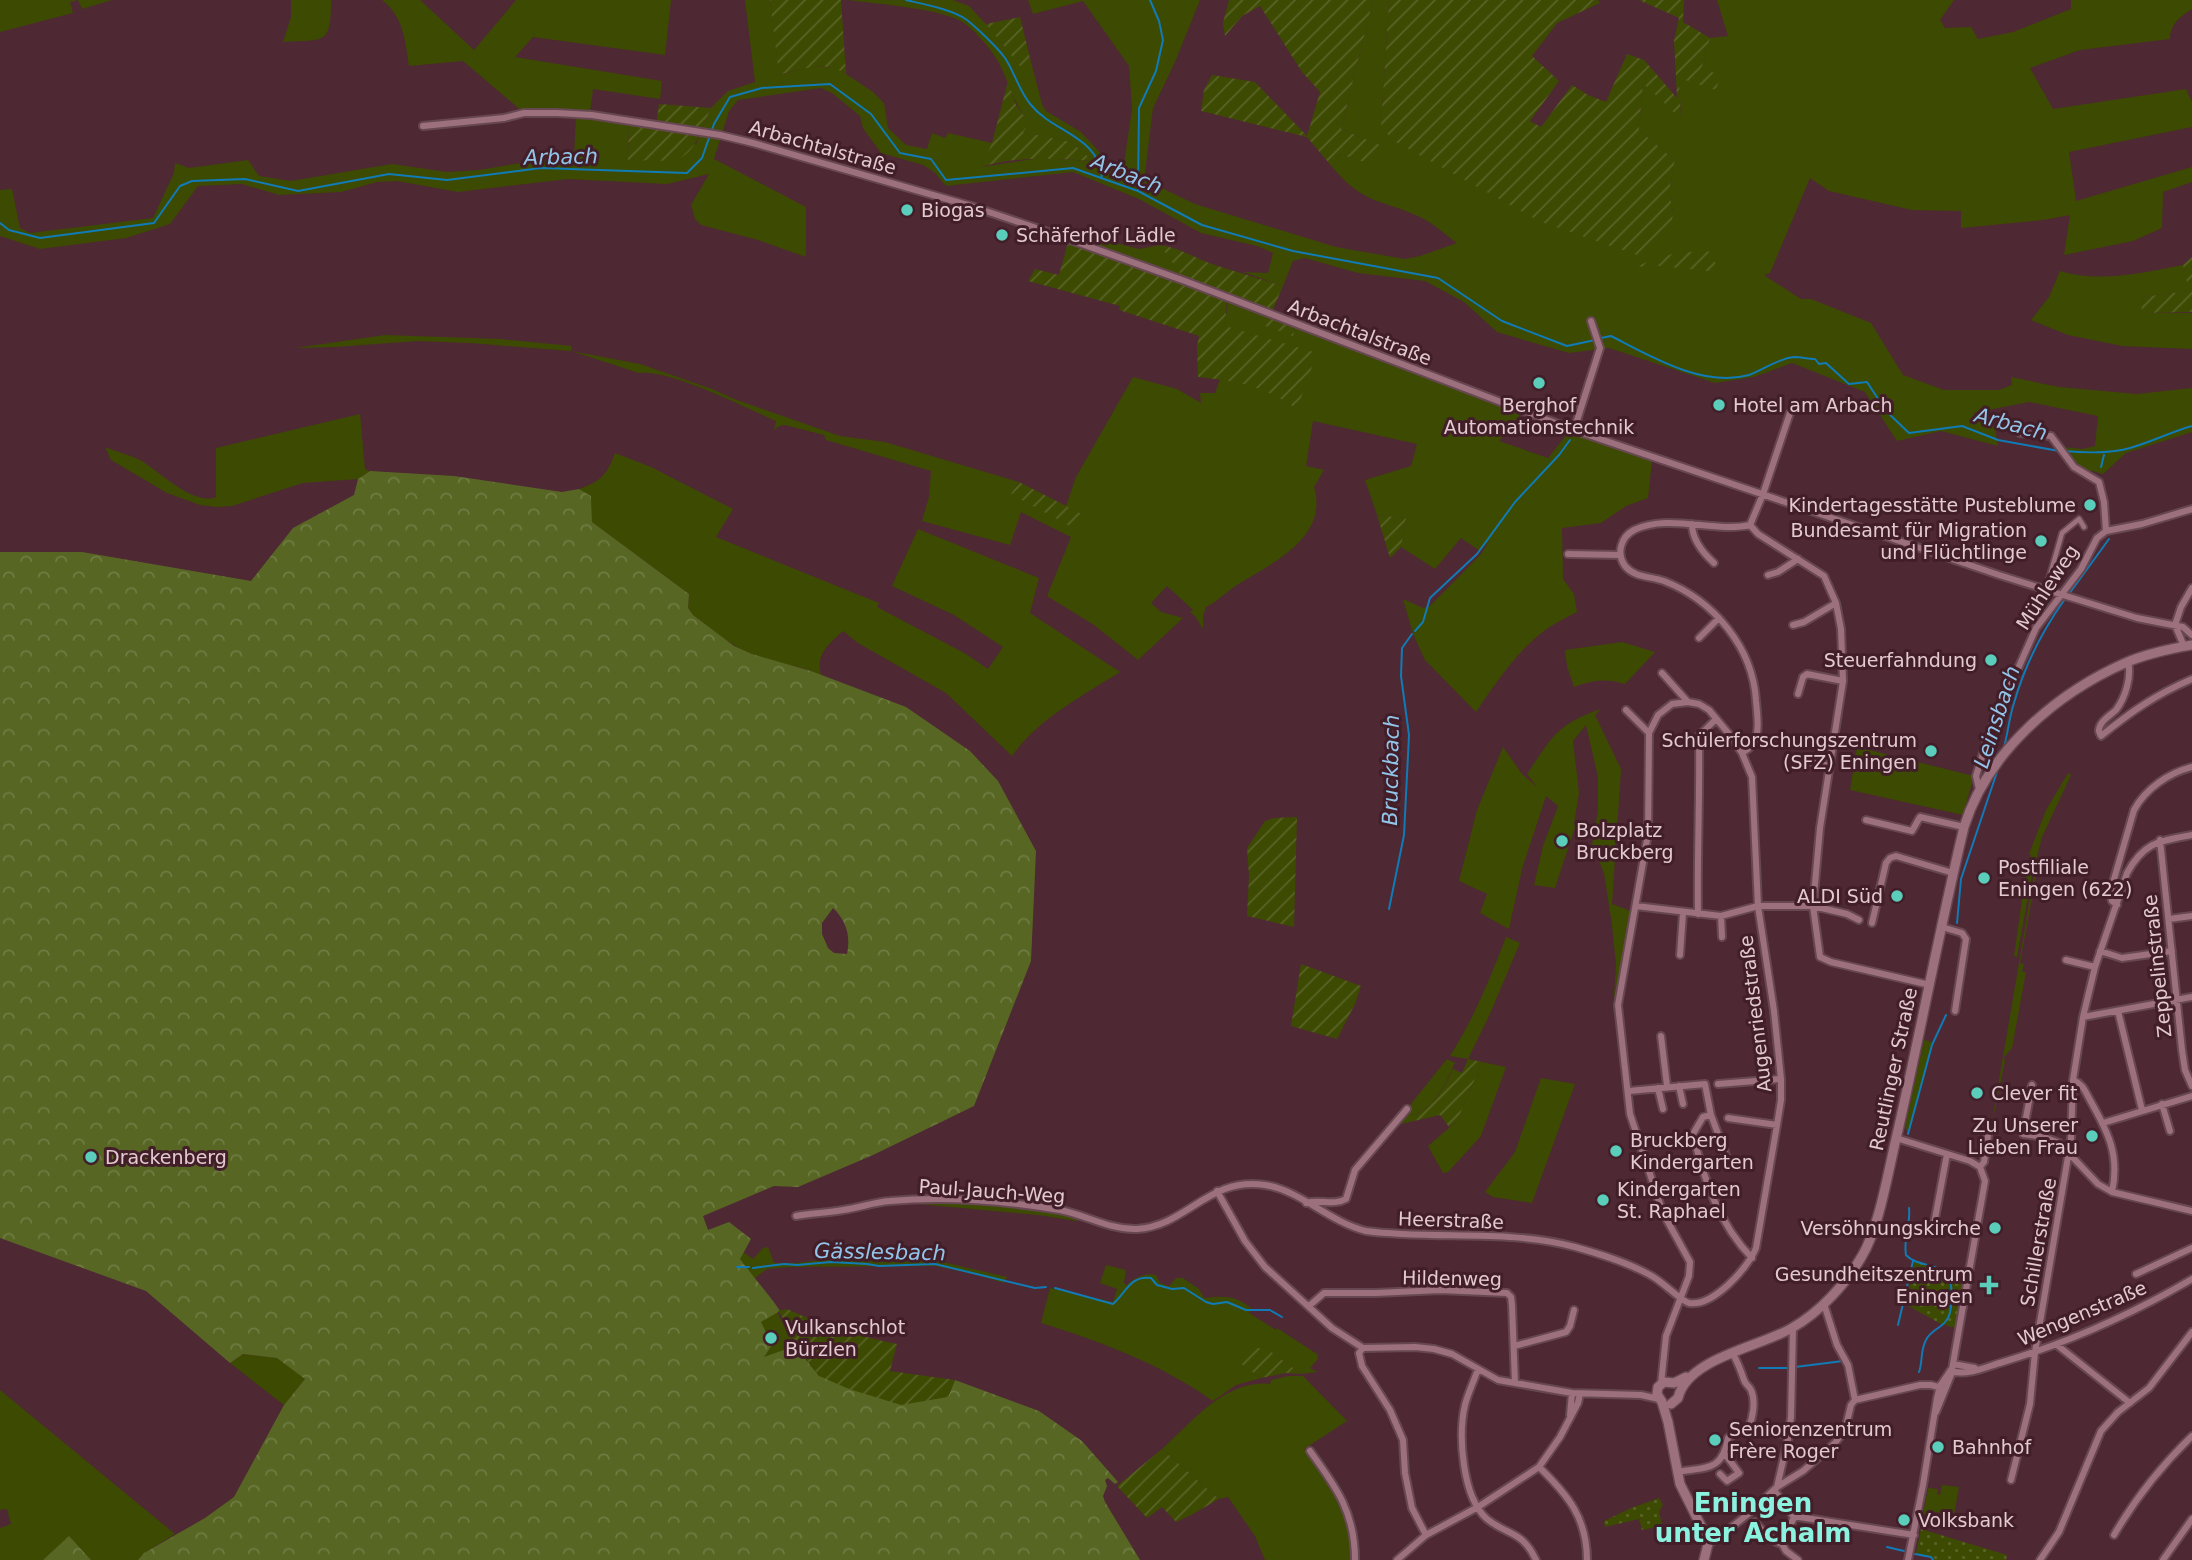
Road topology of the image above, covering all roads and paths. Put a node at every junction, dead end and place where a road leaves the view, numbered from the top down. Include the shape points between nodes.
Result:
1 (423, 126) dead end
2 (1591, 321) dead end
3 (1790, 413) dead end
4 (1574, 430) junction
5 (2020, 433) dead end
6 (1763, 494) junction
7 (2192, 509) edge
8 (1692, 524) junction
9 (1750, 525) junction
10 (2084, 527) dead end
11 (2106, 531) junction
12 (1568, 554) dead end
13 (1620, 555) junction
14 (1798, 559) junction
15 (1714, 563) dead end
16 (1768, 575) dead end
17 (2192, 588) edge
18 (2046, 589) junction
19 (2062, 594) junction
20 (1836, 603) junction
21 (1719, 618) junction
22 (1793, 625) dead end
23 (2175, 625) junction
24 (2190, 634) edge
25 (1699, 638) dead end
26 (2188, 645) edge
27 (2128, 662) junction
28 (1662, 673) dead end
29 (2192, 679) edge
30 (1843, 681) junction
31 (1798, 694) dead end
32 (1688, 702) junction
33 (1626, 710) dead end
34 (1716, 719) junction
35 (1649, 733) junction
36 (1742, 753) junction
37 (1809, 761) dead end
38 (1829, 765) junction
39 (2192, 767) edge
40 (1979, 789) junction
41 (1866, 820) dead end
42 (1964, 827) junction
43 (2192, 835) edge
44 (2160, 840) junction
45 (1953, 873) junction
46 (1758, 905) junction
47 (2117, 905) junction
48 (1636, 906) junction
49 (1813, 906) junction
50 (1683, 913) junction
51 (1698, 914) junction
52 (2192, 915) edge
53 (1720, 916) junction
54 (2169, 919) junction
55 (1859, 920) dead end
56 (1872, 923) dead end
57 (1942, 927) junction
58 (1722, 937) dead end
59 (2100, 951) junction
60 (2172, 951) junction
61 (1679, 955) dead end
62 (2066, 960) dead end
63 (2095, 967) junction
64 (1930, 985) junction
65 (2192, 996) edge
66 (2176, 1000) junction
67 (1955, 1011) dead end
68 (2118, 1011) junction
69 (2083, 1017) junction
70 (1661, 1035) dead end
71 (2192, 1057) edge
72 (2183, 1059) junction
73 (1781, 1079) junction
74 (2073, 1080) junction
75 (1718, 1084) dead end
76 (2032, 1085) dead end
77 (1667, 1086) junction
78 (1679, 1086) junction
79 (2192, 1086) edge
80 (1658, 1088) junction
81 (1629, 1091) junction
82 (2192, 1096) edge
83 (1683, 1104) dead end
84 (2162, 1104) junction
85 (1662, 1109) dead end
86 (1407, 1110) dead end
87 (2142, 1110) junction
88 (1711, 1115) junction
89 (1728, 1118) dead end
90 (2103, 1123) junction
91 (1777, 1125) junction
92 (2170, 1131) dead end
93 (1987, 1135) dead end
94 (1896, 1139) junction
95 (1947, 1154) junction
96 (2069, 1155) junction
97 (1727, 1158) dead end
98 (1979, 1167) junction
99 (1217, 1191) junction
100 (2112, 1192) junction
101 (1307, 1203) junction
102 (2192, 1211) edge
103 (796, 1216) dead end
104 (1934, 1224) dead end
105 (2192, 1248) edge
106 (1752, 1258) junction
107 (2136, 1273) dead end
108 (2192, 1280) edge
109 (1680, 1299) junction
110 (1824, 1304) junction
111 (1309, 1306) junction
112 (1574, 1310) dead end
113 (1793, 1328) junction
114 (2192, 1332) edge
115 (2057, 1345) junction
116 (1514, 1346) junction
117 (1363, 1348) junction
118 (2035, 1352) junction
119 (1733, 1354) junction
120 (1952, 1368) junction
121 (1478, 1369) junction
122 (1515, 1383) junction
123 (1942, 1389) junction
124 (1666, 1392) junction
125 (1576, 1393) junction
126 (1855, 1400) junction
127 (2130, 1403) junction
128 (1748, 1429) junction
129 (1761, 1431) joint
130 (1789, 1435) junction
131 (2192, 1436) edge
132 (1310, 1451) dead end
133 (1726, 1454) junction
134 (1539, 1467) junction
135 (1677, 1472) junction
136 (1720, 1474) dead end
137 (2011, 1480) dead end
138 (1775, 1489) junction
139 (1478, 1507) junction
140 (1746, 1516) junction
141 (1795, 1516) junction
142 (2192, 1518) edge
143 (1755, 1522) joint
144 (1705, 1530) junction
145 (1722, 1533) junction
146 (1426, 1535) junction
147 (1913, 1535) junction
148 (2114, 1535) dead end
149 (1708, 1544) junction
150 (1782, 1544) junction
151 (1909, 1555) edge
152 (1399, 1559) edge
153 (1355, 1560) edge
154 (1536, 1560) edge
155 (1587, 1560) edge
156 (1704, 1560) edge
157 (1798, 1560) edge
158 (2040, 1560) edge
159 (2163, 1560) edge

1 - 4 street, Arbachtalstraße via 524,114 592,115 753,143 1050,232
2 - 4 street via 1600,348
3 - 6 street
4 - 6 street, Arbachtalstraße
5 - 11 street via 2051,436 2074,467 2099,482
6 - 9 street
6 - 18 street, Arbachtalstraße
7 - 11 street
8 - 9 street
8 - 13 street via 1654,524 1634,530 1622,540
8 - 15 street via 1693,535
9 - 14 street
10 - 18 street via 2079,519 2062,533
11 - 19 street, Mühleweg
12 - 13 street
13 - 21 street via 1633,573 1694,596
14 - 16 street
14 - 20 street via 1824,576
17 - 23 street
18 - 19 street, Arbachtalstraße
19 - 23 street, Arbachtalstraße
19 - 40 street, Mühleweg via 2036,628 1989,734 1976,776
20 - 22 street
20 - 30 street
21 - 25 street
21 - 36 street via 1746,657 1753,678 1757,725 1754,743
23 - 24 street, Arbachtalstraße
23 - 26 street
24 - 26 street, Arbachtalstraße
26 - 27 main road, Reutlinger Straße
27 - 29 street via 2124,694 2100,726 2101,736 2157,695
27 - 40 main road, Reutlinger Straße via 2072,693 2043,716 2011,746
28 - 32 street, Augenriedstraße
30 - 31 street via 1807,674
30 - 38 street
32 - 34 street, Augenriedstraße via 1699,704
32 - 35 street via 1672,704 1658,715
33 - 35 street
34 - 36 street, Augenriedstraße
34 - 51 street via 1699,736
35 - 48 street via 1648,834
36 - 46 street, Augenriedstraße via 1752,777
37 - 38 street
38 - 49 street
39 - 47 street via 2152,788 2134,810 2110,893
40 - 42 main road, Reutlinger Straße
41 - 42 street via 1912,831 1920,817
42 - 45 main road, Reutlinger Straße
43 - 44 street
44 - 47 street, Schillerstraße via 2146,847 2134,862
44 - 54 street, Zeppelinstraße
45 - 56 street via 1890,858
45 - 57 main road, Reutlinger Straße
46 - 49 street
46 - 53 street
46 - 73 street, Augenriedstraße
47 - 59 street, Schillerstraße
48 - 50 street
48 - 81 street via 1618,1004
49 - 55 street
49 - 64 street via 1820,957
50 - 51 street
50 - 61 street
51 - 53 street
52 - 54 street
53 - 58 street
54 - 60 street, Zeppelinstraße
57 - 64 main road, Reutlinger Straße
57 - 67 street via 1962,933 1966,939
59 - 60 street via 2122,958
59 - 63 street, Schillerstraße
60 - 66 street, Zeppelinstraße
62 - 63 street
63 - 69 street, Schillerstraße
64 - 94 main road, Reutlinger Straße
65 - 66 street
66 - 68 street
66 - 72 street, Zeppelinstraße
68 - 69 street
68 - 87 street
69 - 74 street, Schillerstraße
70 - 77 street
71 - 72 street
72 - 79 street, Zeppelinstraße
73 - 75 street
73 - 91 street, Augenriedstraße
74 - 90 street via 2083,1086
74 - 96 street, Schillerstraße
76 - 96 street via 2023,1134 2059,1143
77 - 78 street
77 - 80 street
78 - 83 street
78 - 88 street via 1705,1084
80 - 81 street
80 - 85 street
81 - 109 street via 1630,1114 1663,1213 1690,1262
82 - 84 street
84 - 87 street
84 - 92 street
86 - 101 street via 1355,1170 1346,1199
87 - 90 street
88 - 97 street
88 - 106 street via 1703,1117 1693,1134 1700,1166 1715,1205
89 - 91 street
90 - 100 street via 2115,1165
91 - 106 street, Augenriedstraße
93 - 98 street via 1984,1162
94 - 95 street
94 - 110 main road, Reutlinger Straße via 1866,1248
95 - 98 street
95 - 104 street
96 - 100 street
96 - 118 street, Schillerstraße
98 - 120 street via 1985,1190
99 - 101 street, Heerstraße via 1242,1184 1264,1185
99 - 103 street, Paul-Jauch-Weg via 1171,1220 1138,1229 1110,1226 1060,1210 938,1198
99 - 111 street via 1255,1255
100 - 102 street
101 - 109 street, Heerstraße via 1340,1223 1366,1231 1531,1239 1576,1247 1651,1275
105 - 107 street
106 - 109 street, Augenriedstraße via 1723,1290 1706,1300 1690,1303
108 - 115 street, Wengenstraße via 2137,1311
109 - 124 street via 1666,1336 1662,1373
110 - 113 main road, Reutlinger Straße
110 - 126 street via 1848,1365
111 - 116 street, Hildenweg via 1324,1293 1503,1292 1512,1300
111 - 117 street
112 - 116 street via 1566,1332
113 - 119 main road, Reutlinger Straße
113 - 130 street
114 - 127 street via 2149,1388
115 - 118 street, Wengenstraße
115 - 127 street
116 - 122 street, Hildenweg
117 - 121 street via 1433,1349
117 - 146 street via 1362,1366 1403,1440 1412,1508
118 - 120 street, Wengenstraße via 1982,1368
118 - 137 street, Schillerstraße via 2030,1404
119 - 124 main road, Reutlinger Straße via 1702,1367
119 - 128 street via 1751,1390
120 - 123 street
121 - 122 street
121 - 139 street via 1465,1407 1463,1431 1467,1485
122 - 125 street
123 - 126 street via 1920,1385
123 - 147 street
124 - 125 street
124 - 135 main road
125 - 134 street via 1578,1403
126 - 138 street via 1840,1438
127 - 158 street via 2101,1431 2059,1532
128 - 129 street
128 - 133 street via 1728,1438
129 - 130 street
130 - 138 street
131 - 148 street via 2130,1507
132 - 153 street via 1344,1500
133 - 135 street via 1712,1467
133 - 136 street via 1739,1473 1727,1481
134 - 139 street
134 - 155 street via 1578,1514
135 - 144 main road
138 - 140 street
138 - 141 street
139 - 146 street
139 - 154 street via 1487,1519 1527,1544
140 - 143 street
140 - 145 street
141 - 147 street
141 - 150 street
142 - 159 street
143 - 150 street
144 - 145 street
144 - 149 main road
145 - 149 street
146 - 152 street
147 - 151 street
149 - 156 main road
150 - 157 street

